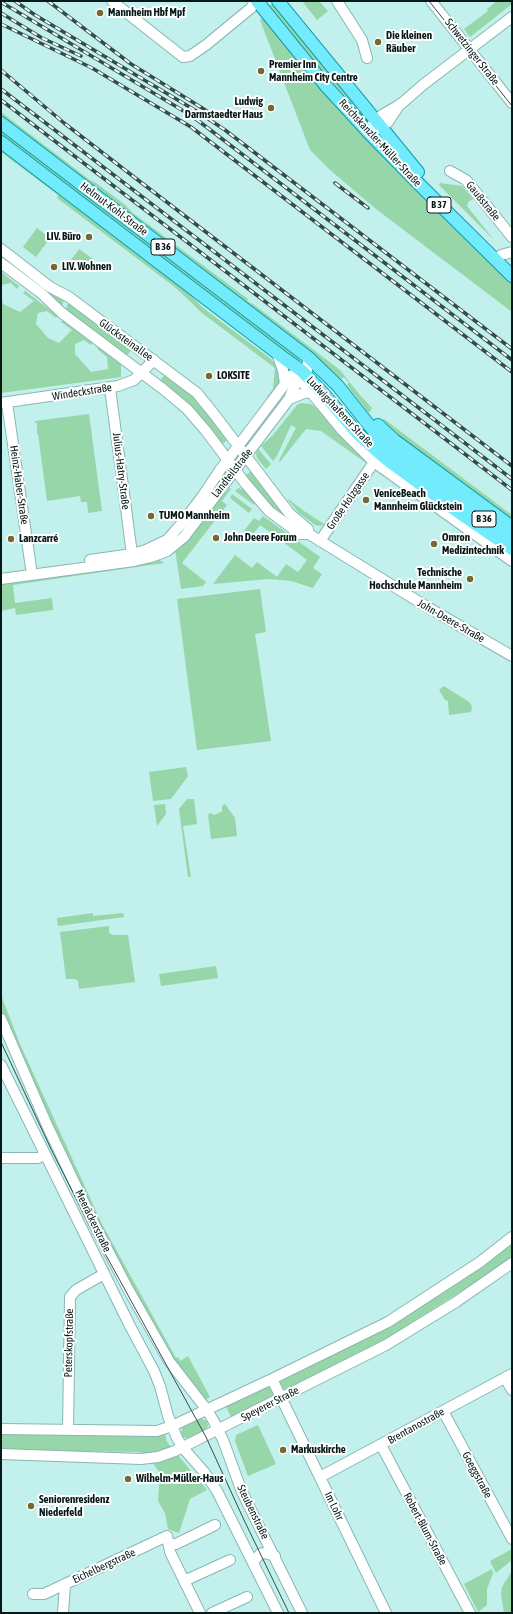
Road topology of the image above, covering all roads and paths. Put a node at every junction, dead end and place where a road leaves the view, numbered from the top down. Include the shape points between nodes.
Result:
1 (112, 1) edge
2 (256, 1) edge
3 (278, 1) edge
4 (337, 1) edge
5 (431, 1) edge
6 (512, 17) edge
7 (470, 50) junction
8 (367, 58) dead end
9 (512, 102) edge
10 (1, 123) edge
11 (378, 124) junction
12 (368, 132) junction
13 (1, 142) edge
14 (450, 170) dead end
15 (512, 238) edge
16 (1, 249) edge
17 (507, 253) edge
18 (1, 263) edge
19 (512, 265) edge
20 (512, 276) edge
21 (281, 356) junction
22 (309, 358) junction
23 (154, 360) junction
24 (321, 369) junction
25 (142, 373) junction
26 (301, 373) junction
27 (285, 384) junction
28 (110, 388) junction
29 (317, 392) junction
30 (289, 399) junction
31 (4, 403) edge
32 (253, 426) junction
33 (227, 431) junction
34 (238, 446) junction
35 (246, 456) junction
36 (227, 460) junction
37 (374, 462) junction
38 (235, 470) junction
39 (245, 483) junction
40 (221, 488) junction
41 (512, 527) edge
42 (309, 534) junction
43 (512, 538) edge
44 (320, 542) junction
45 (512, 549) edge
46 (132, 554) junction
47 (512, 562) edge
48 (31, 568) junction
49 (1, 573) edge
50 (1, 579) edge
51 (512, 656) edge
52 (1, 1019) edge
53 (5, 1036) edge
54 (1, 1065) edge
55 (45, 1155) junction
56 (1, 1158) edge
57 (512, 1237) edge
58 (512, 1263) edge
59 (104, 1274) junction
60 (130, 1326) junction
61 (150, 1327) junction
62 (509, 1376) edge
63 (272, 1379) junction
64 (512, 1390) edge
65 (282, 1398) junction
66 (207, 1410) junction
67 (443, 1411) junction
68 (172, 1426) junction
69 (1, 1429) edge
70 (68, 1430) junction
71 (219, 1431) junction
72 (381, 1445) junction
73 (183, 1448) junction
74 (1, 1454) edge
75 (320, 1477) junction
76 (215, 1525) dead end
77 (512, 1539) edge
78 (169, 1544) junction
79 (275, 1556) junction
80 (230, 1560) dead end
81 (253, 1562) junction
82 (184, 1581) junction
83 (65, 1585) junction
84 (33, 1594) dead end
85 (247, 1597) dead end
86 (63, 1613) edge
87 (200, 1613) edge
88 (212, 1613) edge
89 (278, 1613) edge
90 (302, 1613) edge
91 (386, 1613) edge
92 (470, 1613) edge

1 - 2 street via 183,57 190,56 206,44 251,8
2 - 12 main road, Reichskanzler-Müller-Straße / B 37 via 326,86
3 - 11 main road, Reichskanzler-Müller-Straße / B 37
4 - 8 street via 362,40
5 - 7 street, Schwetzinger Straße
6 - 7 street
7 - 9 street, Schwetzinger Straße
7 - 11 street via 424,84 401,104 392,117
10 - 22 main road, Helmut-Kohl-Straße / B 36
11 - 12 street
11 - 17 main road, Reichskanzler-Müller-Straße / B 37 via 428,183
12 - 20 main road, Reichskanzler-Müller-Straße / B 37
13 - 21 main road, Helmut-Kohl-Straße / B 36
14 - 15 street, Gaußstraße via 466,180
16 - 23 street, Glücksteinallee
17 - 19 main road, Reichskanzler-Müller-Straße / B 37
18 - 25 street, Glücksteinallee
21 - 26 main road, Helmut-Kohl-Straße / B 36
21 - 27 street
22 - 24 main road, Helmut-Kohl-Straße / B 36
22 - 26 street, Landteilstraße
22 - 41 main road via 324,365 335,375 372,420 394,440
23 - 25 street, Windeckstraße
23 - 33 street, Glücksteinallee via 197,393
24 - 26 street
24 - 43 main road, Ludwigshafener Straße / B 36 via 338,386 377,436 409,465
25 - 28 street, Windeckstraße via 128,383
25 - 36 street, Glücksteinallee via 194,416
26 - 27 street, Landteilstraße
26 - 29 main road, Ludwigshafener Straße / B 36
26 - 30 street, Landteilstraße
27 - 32 street, Landteilstraße
28 - 31 street, Windeckstraße
28 - 46 street, Julius-Hatry-Straße
29 - 30 street
29 - 37 street via 342,430
29 - 45 main road, Ludwigshafener Straße / B 36 via 386,459
30 - 35 street, Landteilstraße
31 - 48 street, Heinz-Haber-Straße
32 - 33 street via 237,432
32 - 34 street, Landteilstraße
33 - 34 street, Glücksteinallee
34 - 35 street, John-Deere-Straße
34 - 36 street, Landteilstraße
35 - 38 street, Landteilstraße
35 - 42 street, John-Deere-Straße via 290,515 308,529
36 - 38 street, John-Deere-Straße
36 - 46 street, Landteilstraße via 176,532 159,544
37 - 44 street, Große Holzgasse
37 - 47 street, Große Holzgasse
38 - 39 street, John-Deere-Straße
38 - 40 street, Landteilstraße
39 - 40 street
39 - 42 street, John-Deere-Straße via 270,511 300,534
40 - 50 street, Landteilstraße via 184,536 159,554 134,561
42 - 44 street, John-Deere-Straße
44 - 51 street, John-Deere-Straße
46 - 48 street, Landteilstraße
48 - 49 street, Landteilstraße
52 - 53 street, Meeräckerstraße
53 - 61 street, Meeräckerstraße via 83,1202
54 - 55 street, Meeräckerstraße
55 - 56 street via 38,1158
55 - 59 street, Meeräckerstraße
57 - 63 street, Speyerer Straße via 480,1262 388,1322
58 - 65 street, Speyerer Straße via 456,1302 386,1345
59 - 60 street, Meeräckerstraße
59 - 70 street, Peterskopfstraße via 76,1290 70,1298
60 - 61 street via 141,1332
60 - 68 street, Meeräckerstraße via 157,1379
61 - 66 street, Meeräckerstraße via 169,1361
62 - 64 street
62 - 67 street, Brentanostraße
63 - 65 street, Im Lohr
63 - 66 street, Speyerer Straße
65 - 71 street, Speyerer Straße
65 - 75 street, Im Lohr
66 - 68 street, Speyerer Straße
66 - 71 street, Steubenstraße
67 - 72 street, Brentanostraße
67 - 77 street, Goeggstraße
68 - 70 street, Speyerer Straße via 157,1431
68 - 73 street, Steubenstraße
69 - 70 street, Speyerer Straße
71 - 73 street, Speyerer Straße
71 - 79 street, Steubenstraße via 242,1492
72 - 75 street, Brentanostraße
72 - 92 street, Robert-Blum-Straße
73 - 74 street, Speyerer Straße via 158,1457 141,1459
73 - 81 street, Steubenstraße via 211,1481
75 - 91 street, Im Lohr
76 - 78 street, Eichelbergstraße via 176,1544
78 - 82 street via 170,1552
78 - 83 street, Eichelbergstraße via 167,1536
79 - 81 street via 260,1554
79 - 90 street, Steubenstraße
80 - 82 street
81 - 89 street, Steubenstraße
82 - 87 street
83 - 84 street, Eichelbergstraße via 44,1594
83 - 86 street
85 - 88 street

